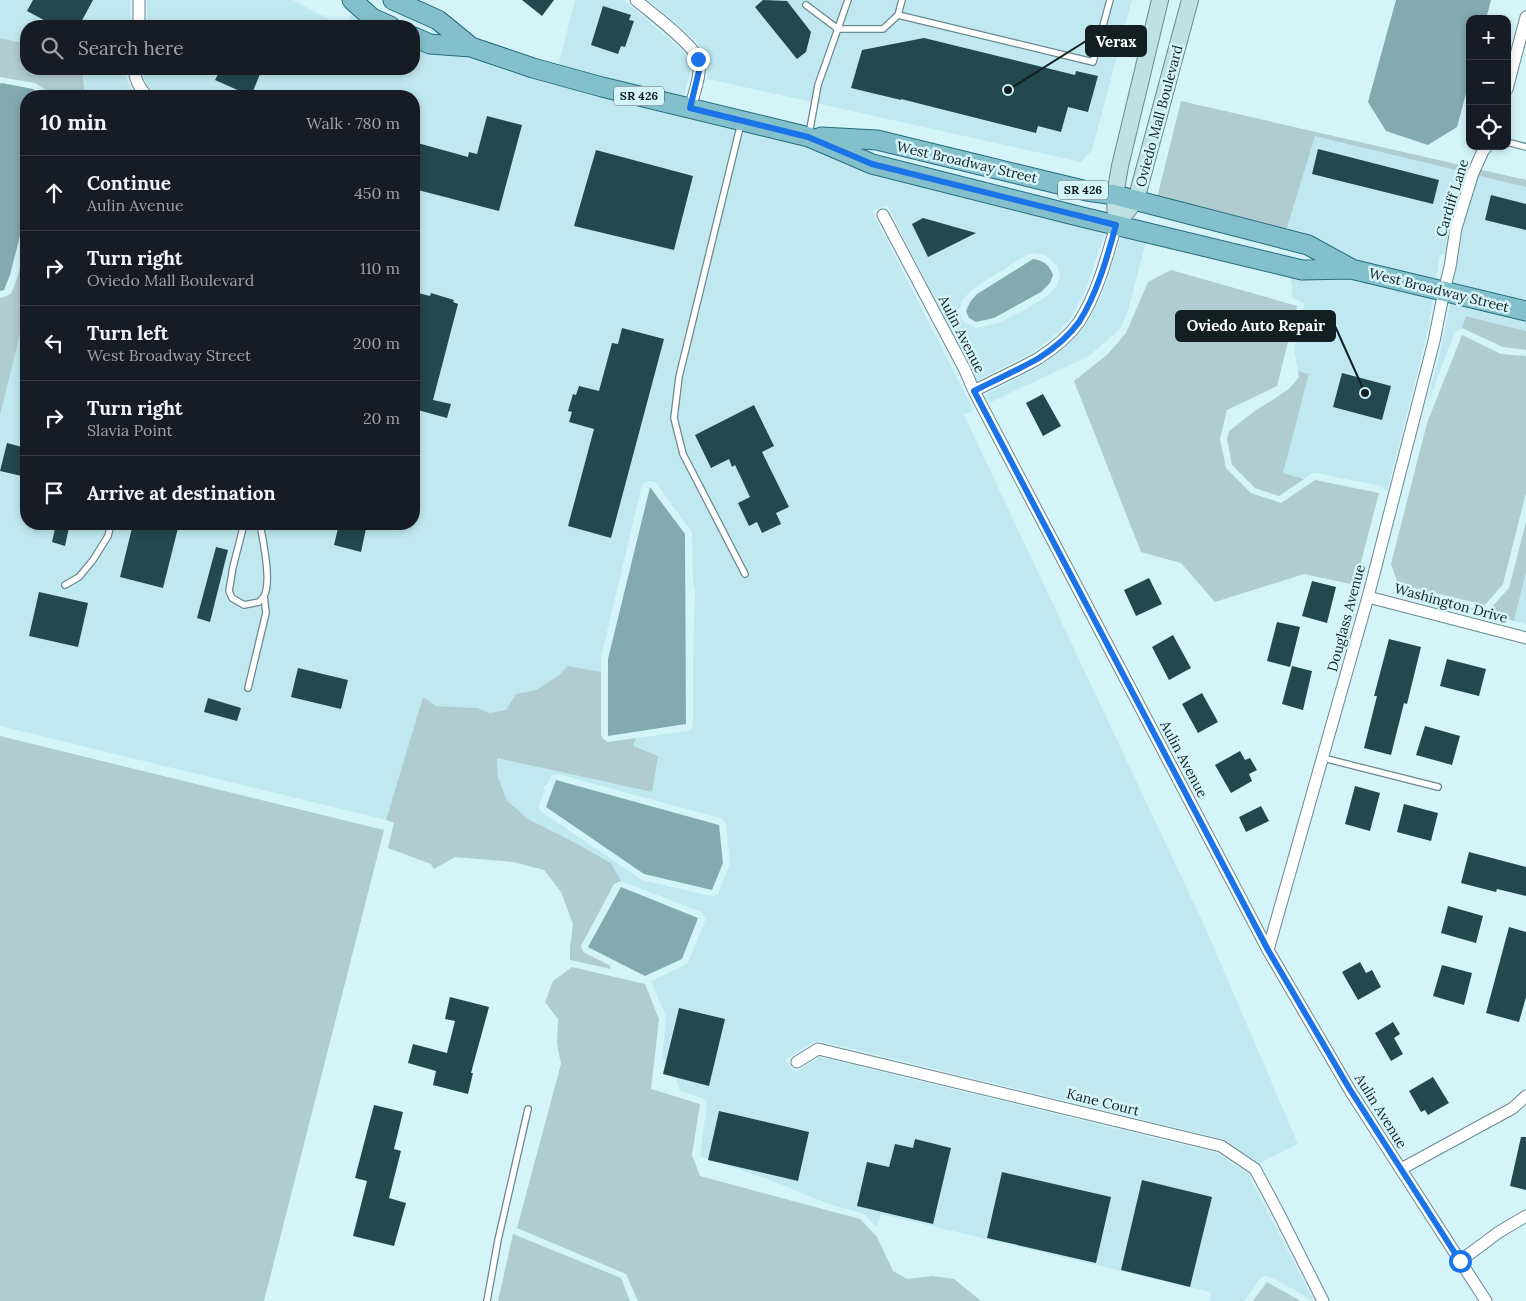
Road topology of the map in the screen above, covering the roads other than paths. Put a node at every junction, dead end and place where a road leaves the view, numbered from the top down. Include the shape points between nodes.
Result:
1 (139, 0) edge
2 (352, 0) edge
3 (393, 0) edge
4 (636, 0) edge
5 (848, 0) edge
6 (902, 0) edge
7 (1110, 0) edge
8 (1160, 0) edge
9 (1190, 0) edge
10 (806, 6) dead end
11 (898, 15) junction
12 (1526, 17) edge
13 (139, 20) edge
14 (376, 20) edge
15 (838, 29) junction
16 (420, 40) edge
17 (471, 47) junction
18 (1511, 74) edge
19 (135, 75) edge
20 (140, 90) edge
21 (690, 108) junction
22 (742, 121) junction
23 (808, 137) junction
24 (1511, 143) edge
25 (1526, 146) edge
26 (1484, 150) edge
27 (1115, 195) junction
28 (1136, 200) junction
29 (883, 215) dead end
30 (1116, 225) junction
31 (1351, 269) junction
32 (1444, 291) junction
33 (1526, 310) edge
34 (974, 391) junction
35 (110, 530) edge
36 (242, 530) edge
37 (261, 530) edge
38 (745, 574) dead end
39 (65, 584) dead end
40 (264, 596) junction
41 (1368, 597) junction
42 (1526, 638) edge
43 (248, 688) dead end
44 (1323, 758) junction
45 (1438, 787) dead end
46 (1268, 950) junction
47 (797, 1062) dead end
48 (1526, 1096) edge
49 (528, 1109) dead end
50 (1401, 1169) junction
51 (1526, 1216) edge
52 (1460, 1261) junction
53 (487, 1301) edge
54 (1323, 1301) edge
55 (1486, 1301) edge

1 - 13 street
2 - 14 main road
3 - 17 main road, West Broadway Street / SR 426 via 438,20
4 - 21 street via 689,45 698,59 699,71
5 - 15 lane
6 - 11 lane
7 - 11 lane via 1093,62
8 - 27 street, Oviedo Mall Boulevard
9 - 28 street, Oviedo Mall Boulevard
10 - 15 lane
11 - 15 lane via 883,29
12 - 18 street
15 - 23 lane via 818,85
16 - 17 main road, West Broadway Street / SR 426 via 430,44
17 - 21 main road, West Broadway Street / SR 426 via 598,86
19 - 20 street
21 - 22 main road, West Broadway Street / SR 426
22 - 23 main road, West Broadway Street / SR 426
22 - 38 lane via 679,377 674,418 683,454
23 - 27 main road, West Broadway Street / SR 426 via 877,140
23 - 30 main road, West Broadway Street / SR 426 via 872,164
24 - 25 lane
26 - 32 street, Cardiff Lane via 1456,228
27 - 28 main road, West Broadway Street / SR 426
27 - 30 street, Oviedo Mall Boulevard
28 - 30 street, Oviedo Mall Boulevard
28 - 31 main road, West Broadway Street / SR 426 via 1308,244
29 - 34 street, Aulin Avenue
30 - 31 main road, West Broadway Street / SR 426 via 1302,270
30 - 34 street, Oviedo Mall Boulevard via 1094,292 1078,322 1040,357
31 - 32 main road, West Broadway Street / SR 426
32 - 33 main road, West Broadway Street / SR 426
32 - 41 street, Douglass Avenue
34 - 46 street, Aulin Avenue
35 - 39 lane via 79,577
36 - 40 lane via 229,591 232,598 244,605 259,602
37 - 40 lane via 268,576
40 - 43 lane via 266,613
41 - 42 street, Washington Drive
41 - 44 street, Douglass Avenue
44 - 45 lane
44 - 46 street, Douglass Avenue
46 - 50 street, Aulin Avenue
47 - 54 street, Kane Court via 818,1049 1221,1146 1254,1169
48 - 50 street via 1513,1108
49 - 53 lane
50 - 52 street, Aulin Avenue
51 - 52 street
52 - 55 street, Aulin Avenue

